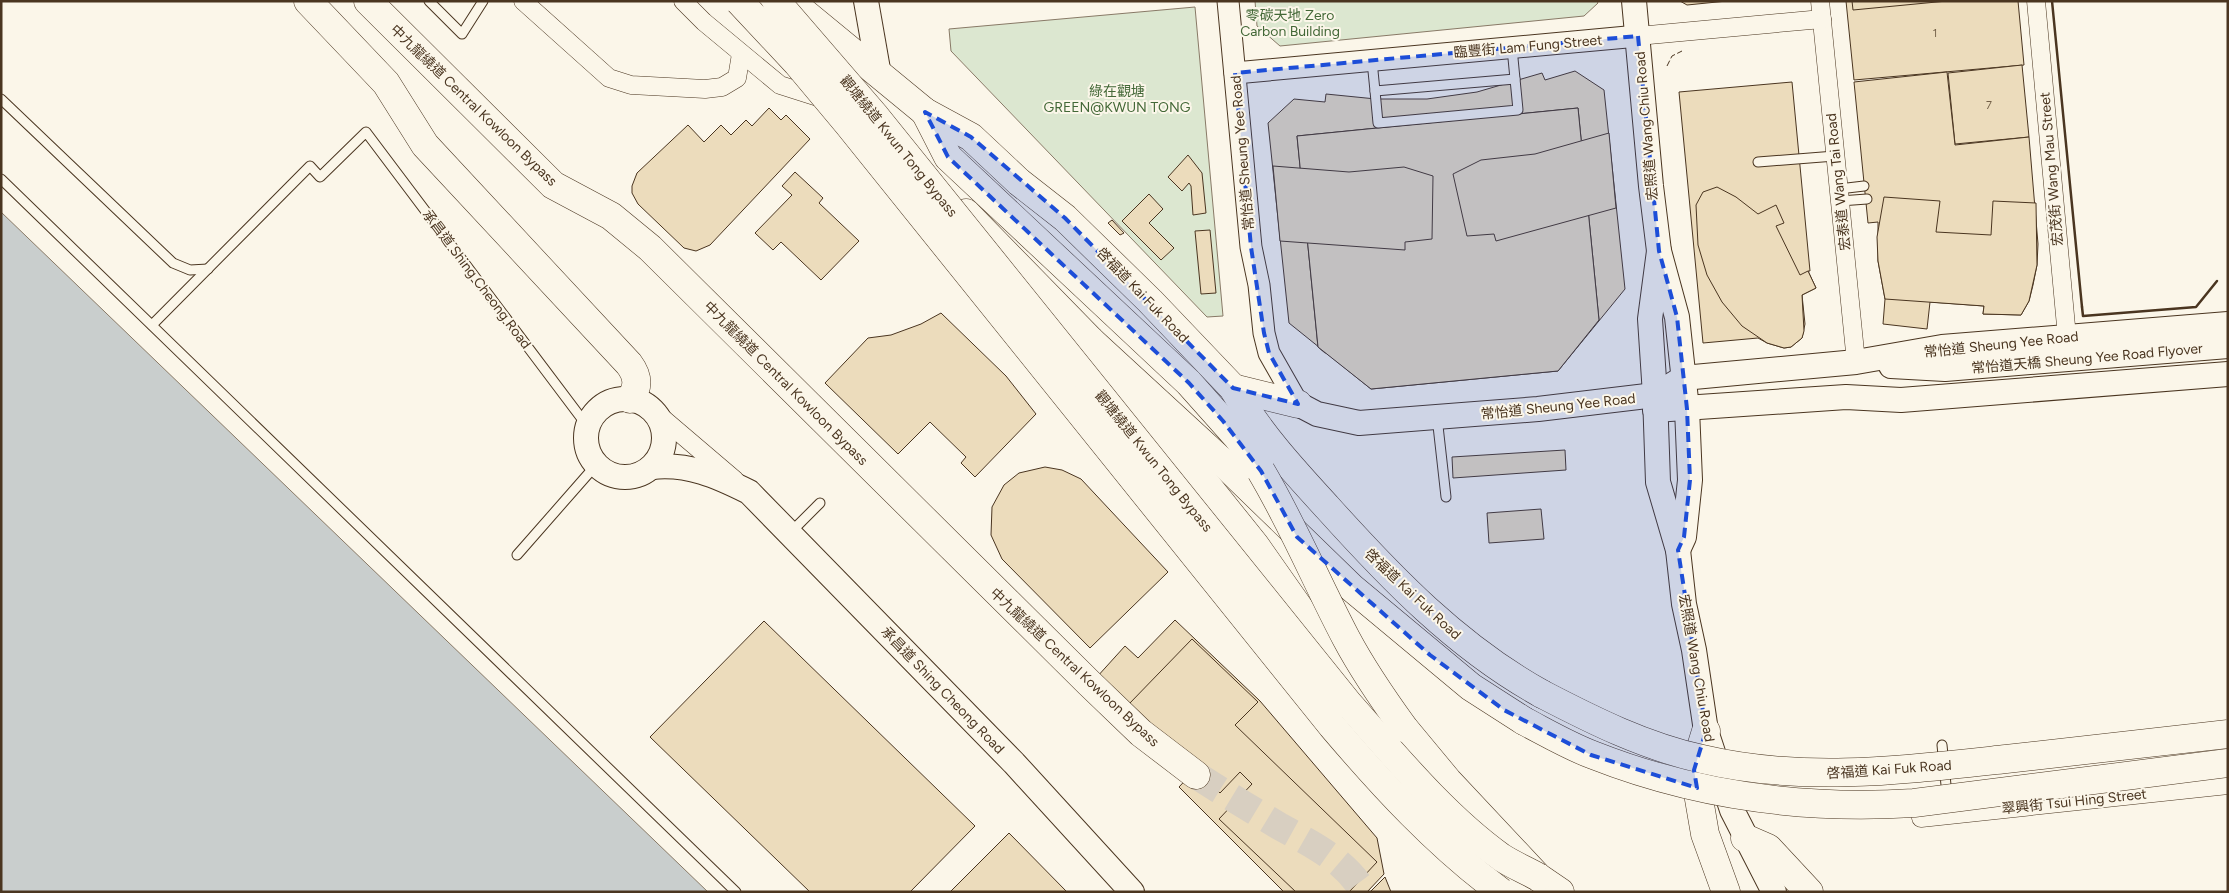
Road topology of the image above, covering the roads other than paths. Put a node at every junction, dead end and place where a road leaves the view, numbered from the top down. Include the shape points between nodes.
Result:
1 (308, 1) edge
2 (368, 1) edge
3 (429, 1) edge
4 (483, 1) edge
5 (523, 1) edge
6 (683, 1) edge
7 (724, 1) edge
8 (739, 1) edge
9 (776, 1) edge
10 (790, 1) edge
11 (866, 1) edge
12 (1228, 1) edge
13 (1634, 1) edge
14 (2036, 1) edge
15 (1821, 10) edge
16 (1638, 36) junction
17 (1512, 47) junction
18 (741, 54) junction
19 (1372, 60) junction
20 (1235, 73) junction
21 (879, 75) junction
22 (1515, 79) junction
23 (1375, 91) junction
24 (1, 99) edge
25 (839, 104) junction
26 (925, 112) junction
27 (1835, 156) junction
28 (1758, 162) dead end
29 (1, 179) edge
30 (1864, 186) dead end
31 (1839, 195) junction
32 (1866, 199) dead end
33 (1659, 251) junction
34 (208, 269) junction
35 (2228, 324) edge
36 (152, 325) junction
37 (2067, 337) junction
38 (1091, 341) junction
39 (2228, 346) edge
40 (1856, 362) junction
41 (1945, 369) junction
42 (2228, 374) edge
43 (1683, 378) junction
44 (1233, 388) junction
45 (1846, 397) junction
46 (630, 399) junction
47 (1655, 403) junction
48 (1298, 404) junction
49 (1686, 408) junction
50 (654, 411) junction
51 (1437, 417) junction
52 (588, 427) junction
53 (596, 465) junction
54 (652, 467) junction
55 (749, 492) junction
56 (1446, 497) dead end
57 (820, 503) dead end
58 (790, 533) junction
59 (1678, 550) junction
60 (517, 555) dead end
61 (1706, 731) junction
62 (2228, 734) edge
63 (1942, 745) dead end
64 (2228, 763) edge
65 (1196, 775) tunnel mouth
66 (2228, 784) edge
67 (1950, 815) junction
68 (1921, 818) dead end
69 (1746, 838) junction
70 (1549, 884) edge
71 (736, 892) edge
72 (1132, 892) edge
73 (1485, 892) edge
74 (1501, 892) edge
75 (1726, 892) edge
76 (1774, 892) edge
77 (1809, 892) edge

1 - 46 highway via 386,83 425,145 629,364 636,373 637,383
2 - 65 highway, 中九龍繞道 Central Kowloon Bypass via 553,185 611,216 650,248 1088,683 1141,733
3 - 4 lane via 462,34
5 - 18 street via 609,78 630,85 722,87 737,78
6 - 18 street
7 - 25 highway via 790,66
8 - 74 highway, 觀塘繞道 Kwun Tong Bypass, bridge via 843,118 1332,726 1435,836
9 - 70 highway, 觀塘繞道 Kwun Tong Bypass, bridge via 876,117 1361,717 1418,781 1478,838 1502,858
10 - 21 highway, 啓福道 Kai Fuk Road
11 - 21 main road
12 - 20 street, 常怡道 Sheung Yee Road
13 - 16 main road, 宏照道 Wang Chiu Road
14 - 37 street, 宏茂街 Wang Mau Street
15 - 16 street, 臨豐街 Lam Fung Street
15 - 27 street, 宏泰道 Wang Tai Road
16 - 17 street, 臨豐街 Lam Fung Street
16 - 33 main road, 宏照道 Wang Chiu Road
17 - 19 street, 臨豐街 Lam Fung Street
17 - 22 lane
18 - 25 street via 780,85
19 - 20 street, 臨豐街 Lam Fung Street
19 - 23 lane
20 - 48 street, 常怡道 Sheung Yee Road via 1251,247 1264,333 1269,353
21 - 26 highway, 啓福道 Kai Fuk Road
22 - 23 lane
22 - 23 lane via 1518,110 1378,123
24 - 34 lane via 173,263 190,270
25 - 38 highway via 856,114 928,177
26 - 44 highway, 啓福道 Kai Fuk Road via 971,137 1019,182 1065,218 1132,282
26 - 70 highway, bridge via 948,157 1189,383 1238,438 1282,507 1342,631 1381,696 1427,758
27 - 28 lane
27 - 31 street, 宏泰道 Wang Tai Road
29 - 36 lane
30 - 31 lane
31 - 32 lane
31 - 40 street, 宏泰道 Wang Tai Road
33 - 43 main road, 宏照道 Wang Chiu Road via 1677,317
33 - 47 main road, 宏照道 Wang Chiu Road via 1650,319
34 - 36 lane
34 - 52 lane, 承昌道 Shing Cheong Road via 310,166 320,177 366,132
35 - 37 main road, 常怡道 Sheung Yee Road
36 - 71 lane
37 - 40 main road, 常怡道 Sheung Yee Road via 1942,347
38 - 64 highway, bridge via 1352,588 1471,687 1518,718 1591,755 1703,790 1826,806 1914,803
38 - 73 highway via 1266,561 1390,737
39 - 41 main road, 常怡道天橋 Sheung Yee Road Flyover
40 - 41 main road, 常怡道天橋 Sheung Yee Road Flyover
40 - 43 main road, 常怡道 Sheung Yee Road
41 - 45 main road, 常怡道天橋 Sheung Yee Road Flyover via 1856,391
42 - 45 main road, 常怡道 Sheung Yee Road via 1901,400
43 - 47 main road, 常怡道 Sheung Yee Road
43 - 49 main road, 宏照道 Wang Chiu Road
44 - 48 highway
44 - 62 highway, 啓福道 Kai Fuk Road, bridge via 1248,415 1282,456 1377,562 1445,627 1519,681 1598,724 1652,745 1703,759 1775,771 1859,773
45 - 49 main road, 常怡道 Sheung Yee Road
46 - 50 main road, 承昌道 Shing Cheong Road
46 - 52 main road via 604,406
47 - 49 main road, 常怡道 Sheung Yee Road
47 - 51 main road, 常怡道 Sheung Yee Road
47 - 59 main road, 宏照道 Wang Chiu Road via 1658,482
48 - 51 main road, 常怡道 Sheung Yee Road via 1317,414 1359,423
49 - 59 main road, 宏照道 Wang Chiu Road via 1690,480 1684,537
50 - 54 main road via 664,433 664,445
50 - 55 street, 承昌道 Shing Cheong Road
51 - 56 lane
52 - 53 main road via 586,440
53 - 54 main road, 承昌道 Shing Cheong Road via 624,477 642,474
53 - 60 lane
54 - 55 main road, 承昌道 Shing Cheong Road via 669,465 696,469
55 - 58 main road, 承昌道 Shing Cheong Road
57 - 58 lane
58 - 72 main road, 承昌道 Shing Cheong Road via 1014,763
59 - 61 main road, 宏照道 Wang Chiu Road
61 - 69 main road, 宏照道 Wang Chiu Road via 1732,810
61 - 75 highway via 1694,770 1705,834
63 - 67 lane
66 - 67 street, 翠興街 Tsui Hing Street
67 - 68 street, 翠興街 Tsui Hing Street
69 - 76 main road, 宏照道 Wang Chiu Road
69 - 77 highway via 1768,848

